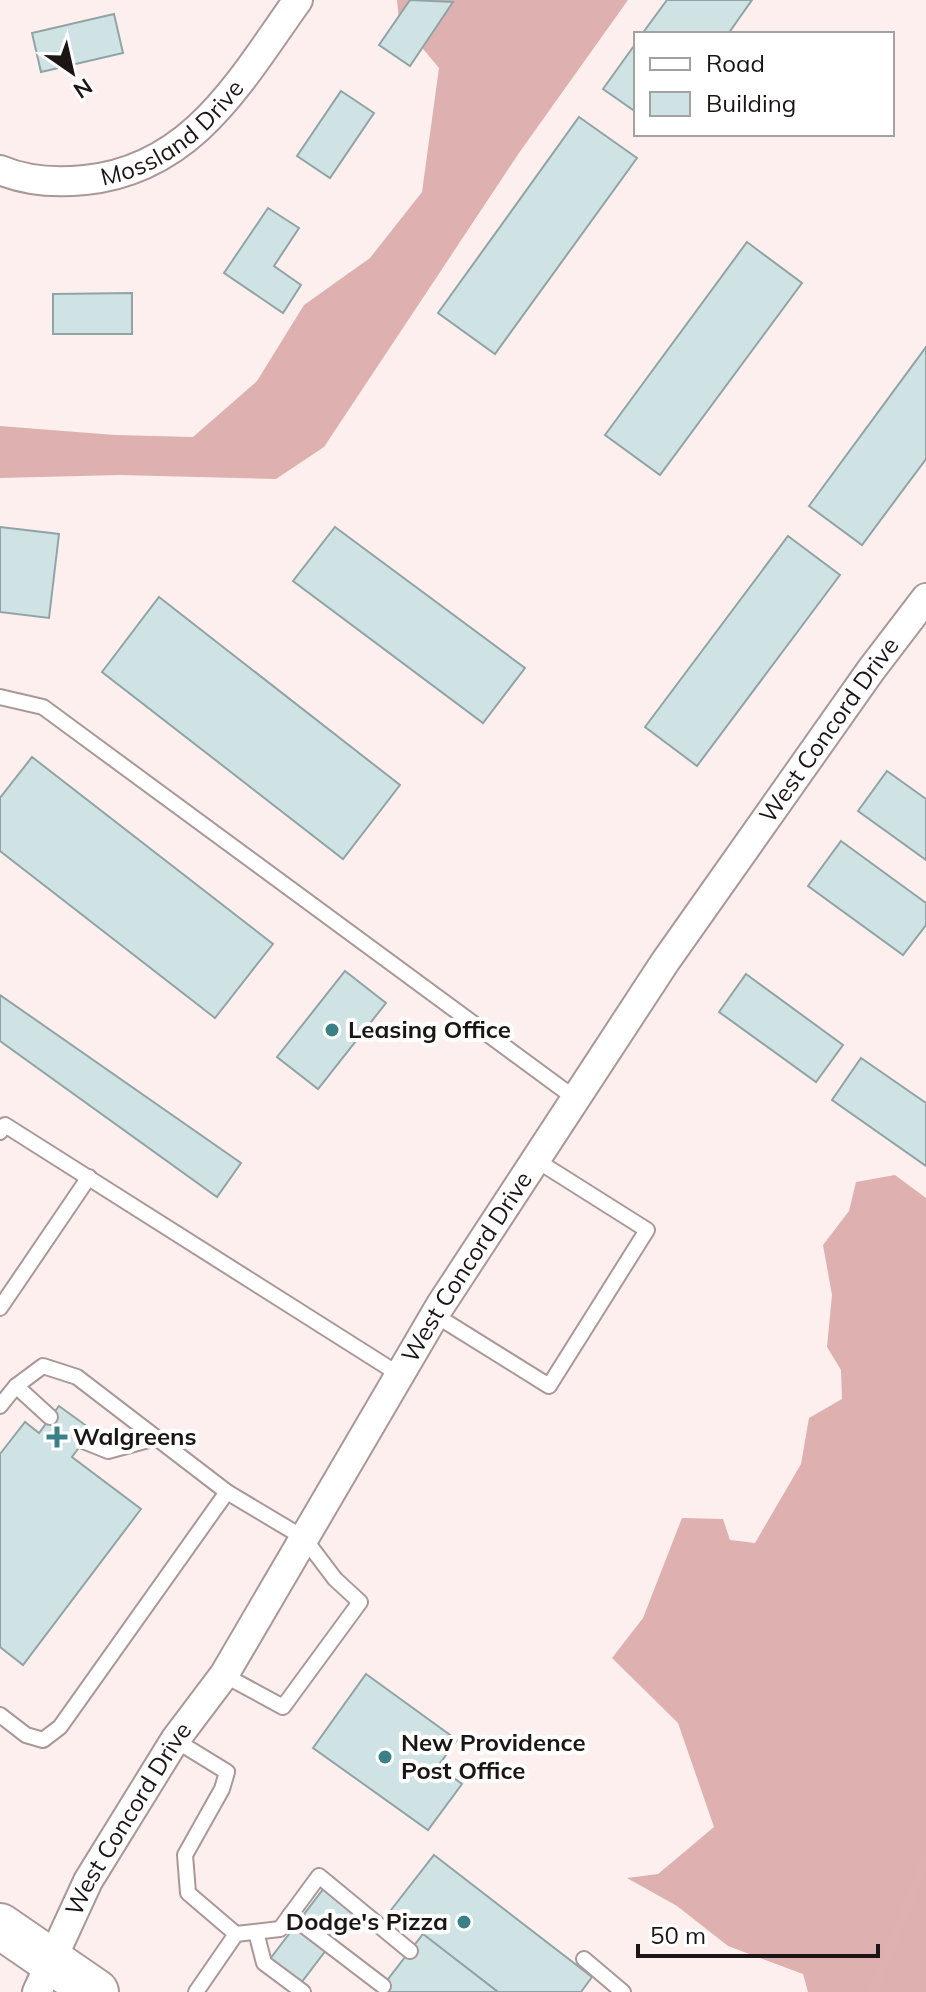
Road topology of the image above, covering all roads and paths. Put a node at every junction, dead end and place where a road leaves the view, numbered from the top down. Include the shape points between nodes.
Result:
1 (298, 0) edge
2 (0, 170) edge
3 (926, 598) edge
4 (0, 697) edge
5 (576, 1099) junction
6 (0, 1132) edge
7 (536, 1160) junction
8 (89, 1177) junction
9 (0, 1308) edge
10 (435, 1315) junction
11 (400, 1375) junction
12 (16, 1386) junction
13 (0, 1406) edge
14 (50, 1417) dead end
15 (156, 1438) junction
16 (83, 1441) dead end
17 (227, 1492) junction
18 (304, 1538) junction
19 (224, 1675) junction
20 (0, 1715) edge
21 (175, 1740) junction
22 (290, 1915) junction
23 (0, 1926) edge
24 (256, 1932) junction
25 (236, 1934) junction
26 (410, 1951) dead end
27 (584, 1959) dead end
28 (43, 1977) edge
29 (383, 1986) dead end
30 (96, 1992) edge
31 (196, 1992) edge
32 (303, 1992) edge
33 (623, 1992) edge

1 - 2 street, Mossland Drive via 205,125 169,153 116,177 63,183
3 - 5 street, West Concord Drive via 722,880
4 - 5 lane via 43,707
5 - 7 street, West Concord Drive
6 - 8 lane via 5,1125
7 - 10 street, West Concord Drive
7 - 10 lane via 647,1230 549,1386
8 - 9 lane
8 - 11 lane
10 - 11 street, West Concord Drive
11 - 18 street, West Concord Drive
12 - 13 lane
12 - 14 lane
12 - 15 lane via 43,1366 77,1377
15 - 16 lane via 108,1451
15 - 17 lane
17 - 18 lane
17 - 20 lane via 60,1727 43,1740 26,1735
18 - 19 street, West Concord Drive
18 - 19 lane via 360,1602 283,1707
19 - 21 street, West Concord Drive
21 - 25 lane via 227,1772 185,1855 188,1893
21 - 28 street, West Concord Drive via 88,1881
22 - 24 lane via 280,1929
22 - 26 lane via 319,1876
22 - 29 lane
23 - 28 highway
24 - 25 lane
24 - 32 lane via 264,1963
25 - 31 lane
27 - 33 lane
28 - 30 highway

